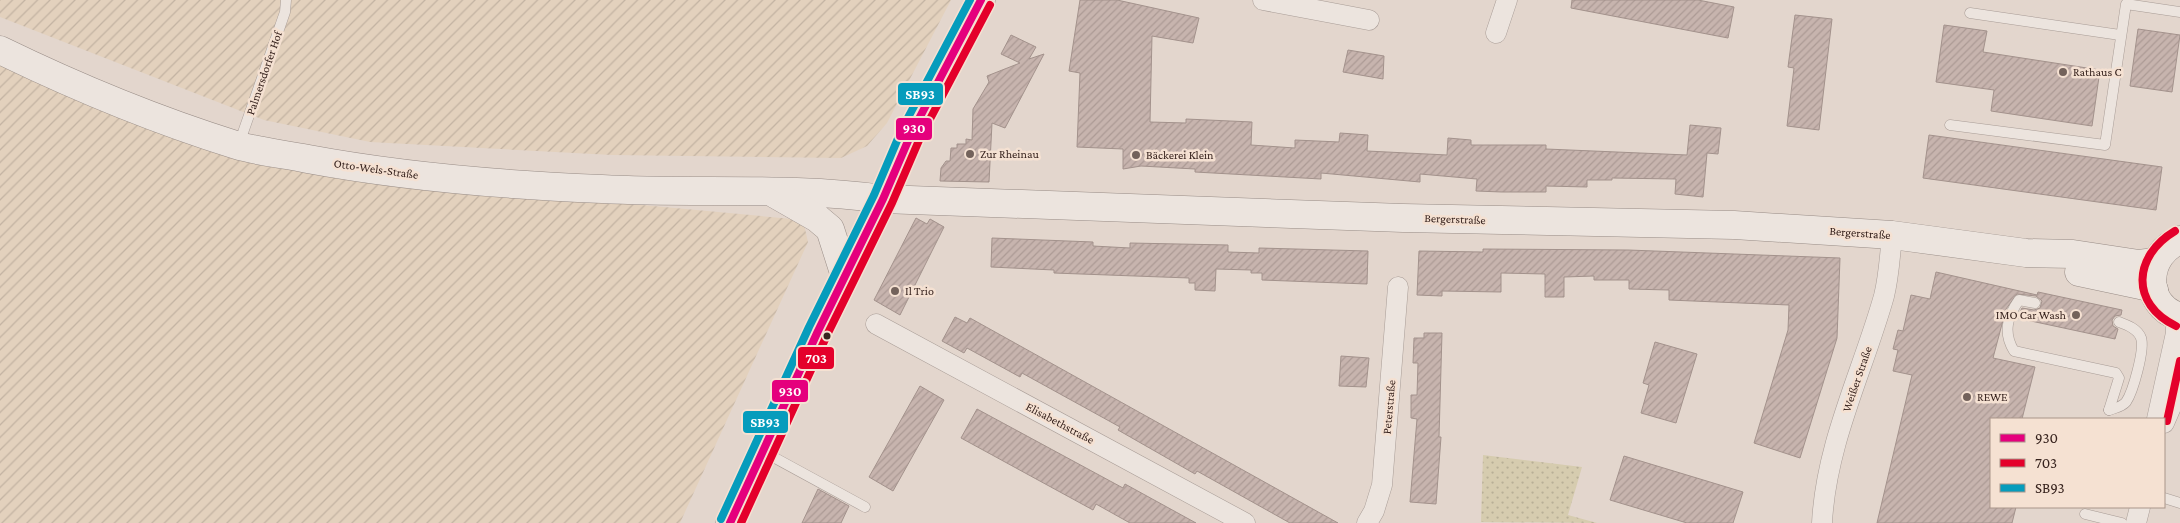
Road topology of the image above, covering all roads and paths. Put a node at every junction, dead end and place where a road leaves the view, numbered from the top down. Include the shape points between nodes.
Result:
1 (286, 0) edge
2 (981, 0) edge
3 (1263, 0) edge
4 (1507, 0) edge
5 (2180, 12) edge
6 (1970, 13) dead end
7 (1369, 20) dead end
8 (1496, 33) dead end
9 (2120, 35) junction
10 (0, 50) edge
11 (1950, 125) dead end
12 (238, 145) junction
13 (772, 192) junction
14 (884, 199) junction
15 (1892, 235) junction
16 (2180, 240) edge
17 (2026, 254) junction
18 (2155, 262) junction
19 (845, 276) junction
20 (1398, 287) dead end
21 (2154, 290) junction
22 (2035, 303) dead end
23 (2178, 316) edge
24 (2119, 322) dead end
25 (876, 324) dead end
26 (2180, 386) edge
27 (2157, 418) edge
28 (2165, 420) edge
29 (763, 452) junction
30 (2165, 498) edge
31 (2180, 502) edge
32 (866, 507) dead end
33 (2140, 508) edge
34 (2085, 514) dead end
35 (730, 523) edge
36 (1245, 523) edge
37 (1367, 523) edge
38 (1822, 523) edge
39 (2122, 523) edge
40 (2136, 523) edge

1 - 12 lane, Palmersdorfer Hof via 285,12
2 - 14 street via 911,134
3 - 7 street
4 - 8 street
5 - 9 lane via 2126,4
6 - 9 lane
9 - 11 lane via 2105,145
10 - 12 street, Otto-Wels-Straße via 136,109
12 - 13 street, Otto-Wels-Straße via 357,168 474,182 604,190
13 - 14 street, Otto-Wels-Straße via 842,193
13 - 19 street, Otto-Wels-Straße via 830,229
14 - 15 street, Bergerstraße via 1403,218 1724,225
14 - 19 street
15 - 17 street, Bergerstraße
15 - 38 street, Weißer Straße via 1885,293 1830,459
16 - 18 street via 2162,251
17 - 18 street, Bergerstraße via 2072,254 2139,264
17 - 21 street, Bergerstraße
18 - 21 street via 2152,274
19 - 29 street
20 - 37 street, Peterstraße via 1382,485
21 - 23 street via 2164,308
22 - 24 lane via 2019,300 2011,311 2007,339 2014,351 2116,373 2120,378 2109,410 2125,402 2142,350 2141,337
23 - 27 street
25 - 36 street, Elisabethstraße
26 - 28 street
29 - 32 lane
29 - 35 street
30 - 31 lane
33 - 40 street
34 - 39 lane

